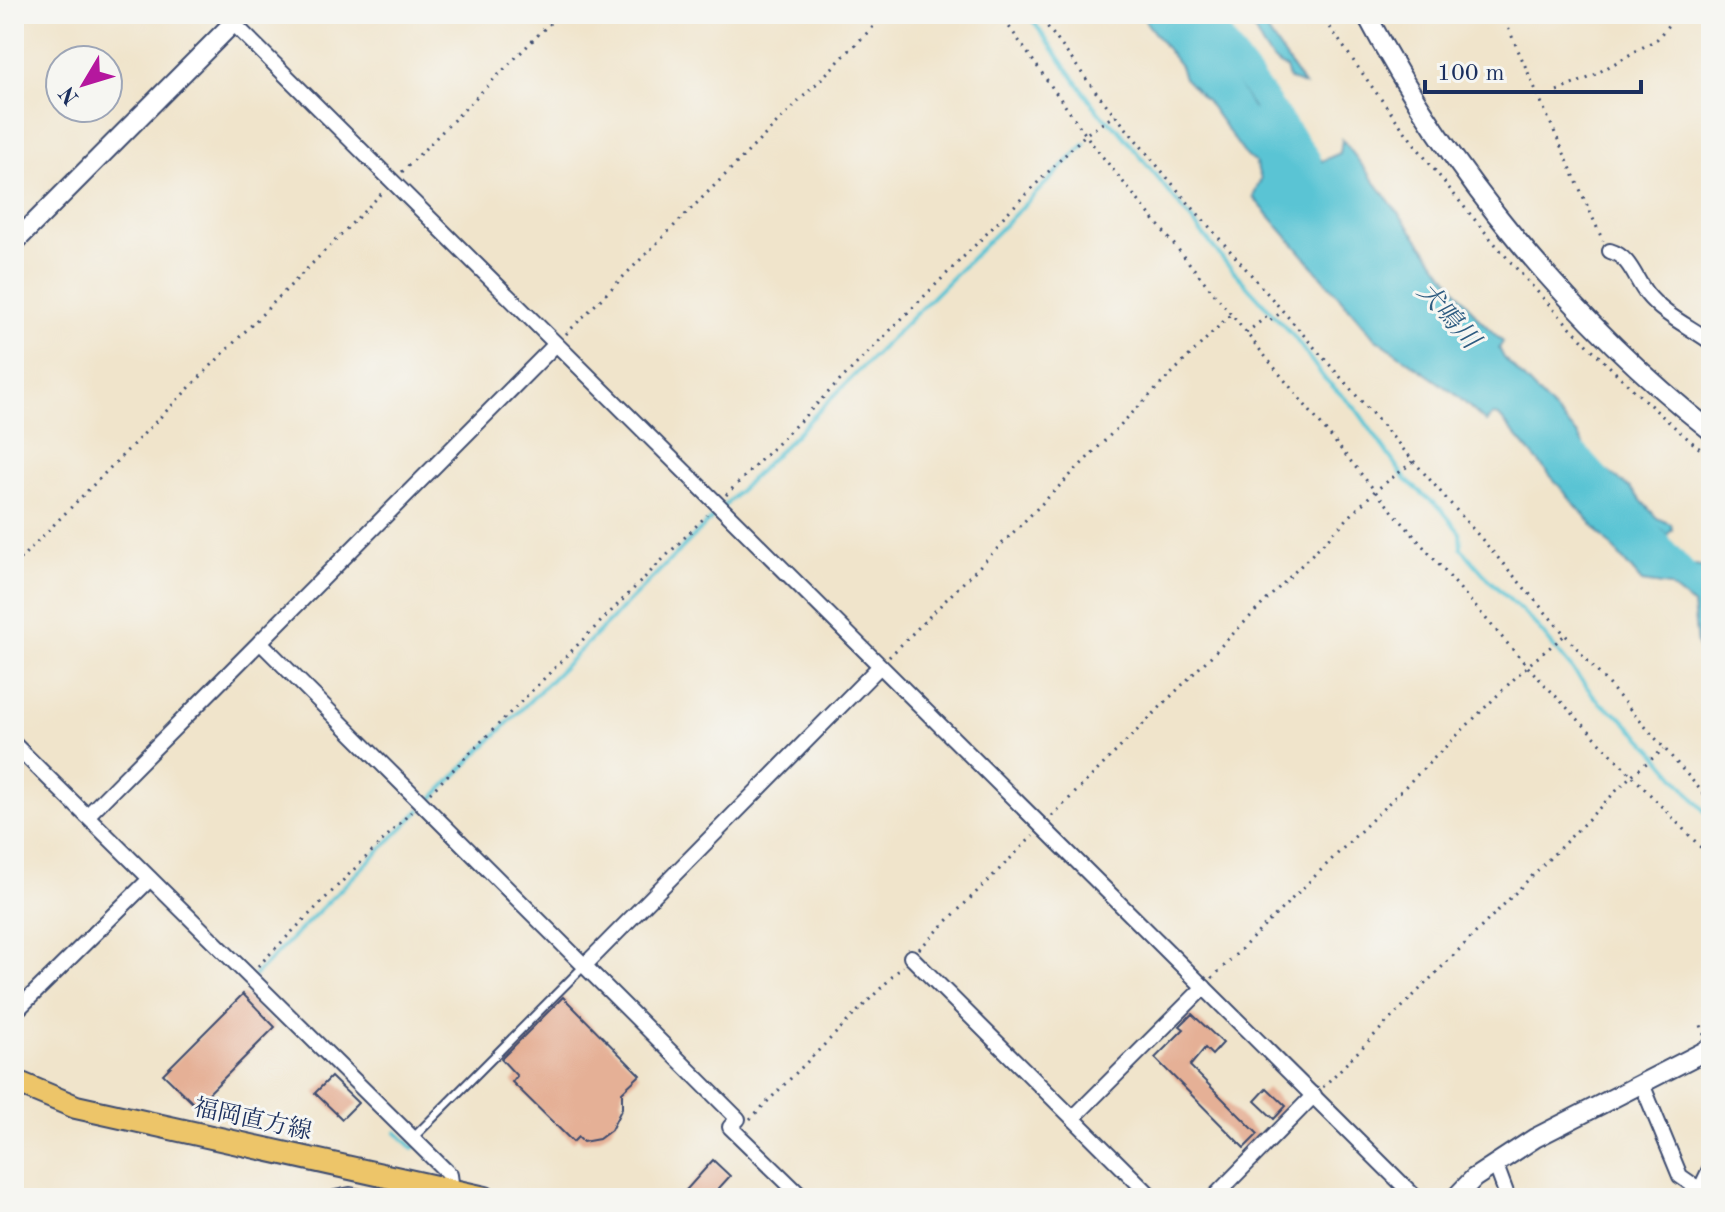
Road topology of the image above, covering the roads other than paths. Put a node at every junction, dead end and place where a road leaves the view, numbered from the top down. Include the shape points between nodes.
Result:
1 (1366, 14) edge
2 (233, 17) edge
3 (14, 243) edge
4 (1610, 251) road end
5 (1711, 342) edge
6 (555, 345) junction
7 (1711, 431) edge
8 (260, 642) junction
9 (880, 666) junction
10 (14, 744) edge
11 (87, 816) junction
12 (150, 879) junction
13 (911, 957) road end
14 (584, 966) junction
15 (1204, 987) junction
16 (14, 1013) edge
17 (1711, 1048) edge
18 (14, 1081) edge
19 (1642, 1084) junction
20 (1314, 1095) junction
21 (1073, 1118) junction
22 (413, 1138) junction
23 (1495, 1163) junction
24 (1710, 1172) edge
25 (452, 1190) junction
26 (1698, 1194) edge
27 (798, 1197) edge
28 (335, 1198) edge
29 (367, 1198) edge
30 (485, 1198) edge
31 (1153, 1198) edge
32 (1213, 1198) edge
33 (1416, 1198) edge
34 (1455, 1198) edge
35 (1508, 1198) edge

1 - 7 street via 1447,145 1534,263 1634,364
2 - 3 street
2 - 6 street
4 - 5 street via 1622,254 1666,315
6 - 8 street
6 - 9 street
8 - 11 street
8 - 14 street
9 - 14 street
9 - 15 street
10 - 11 street
11 - 12 street
12 - 16 street
12 - 22 street
13 - 21 street
14 - 22 lane
14 - 27 street via 741,1122 730,1127
15 - 20 street
15 - 21 street
17 - 19 street
18 - 25 main road, 福岡直方線 via 76,1107
19 - 23 street
19 - 26 street via 1680,1176
20 - 32 street
20 - 33 street
21 - 31 street
22 - 25 street via 450,1175
23 - 34 street
23 - 35 street
24 - 26 street
25 - 30 main road, 福岡直方線
28 - 29 street

